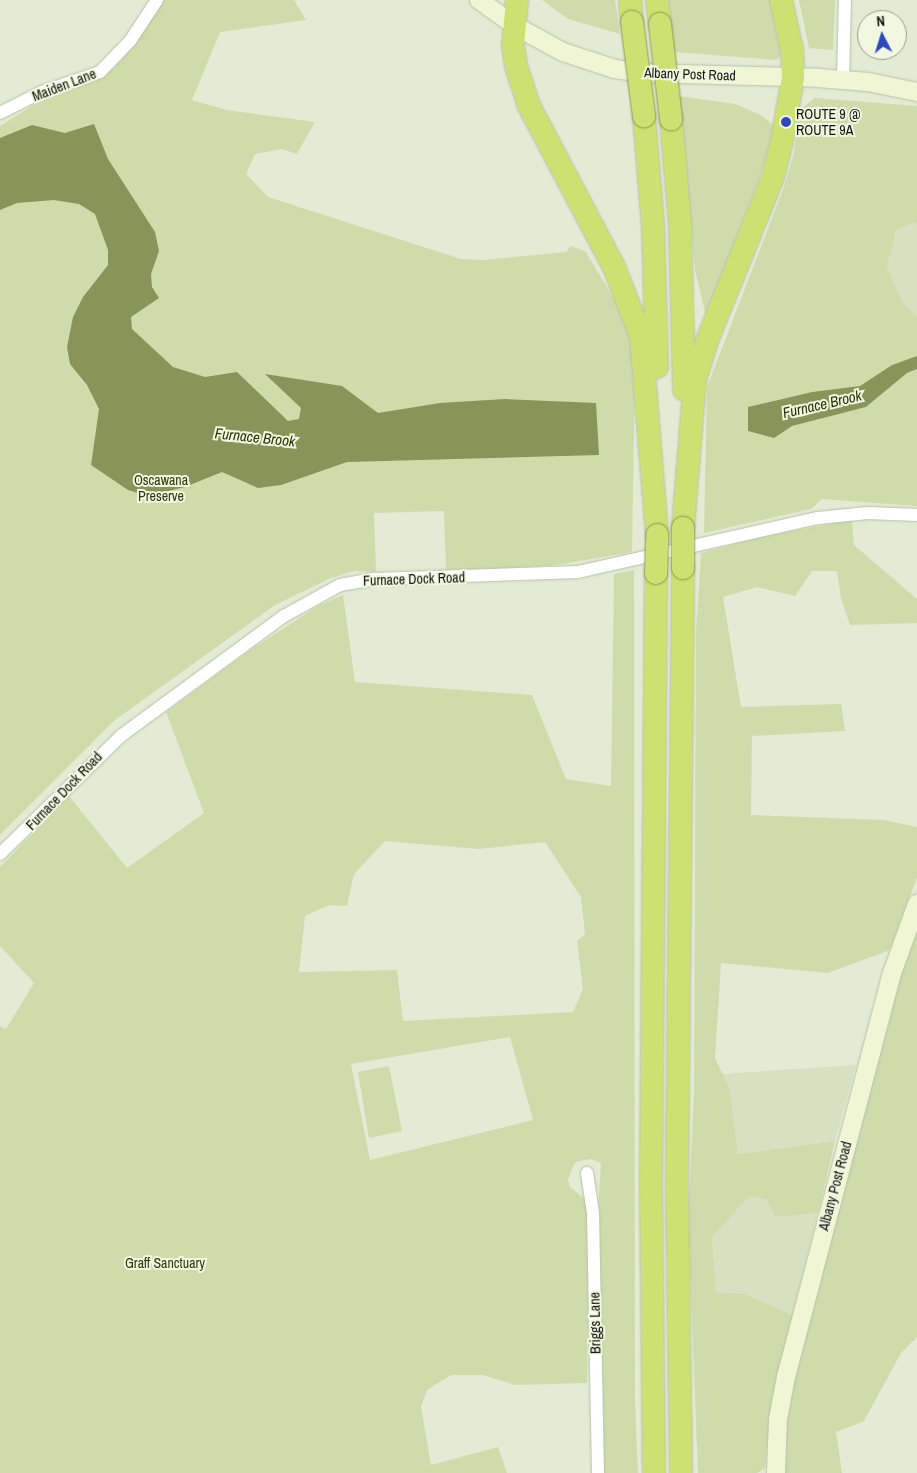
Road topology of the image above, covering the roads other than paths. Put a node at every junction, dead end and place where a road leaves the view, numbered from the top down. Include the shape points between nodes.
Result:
1 (157, 0) edge
2 (479, 0) edge
3 (517, 0) edge
4 (630, 0) edge
5 (657, 0) edge
6 (781, 0) edge
7 (846, 0) edge
8 (517, 26) junction
9 (793, 77) junction
10 (843, 80) junction
11 (917, 92) edge
12 (0, 113) edge
13 (917, 515) edge
14 (683, 528) junction
15 (657, 535) junction
16 (0, 854) edge
17 (917, 904) edge
18 (587, 1173) dead end
19 (598, 1473) edge
20 (654, 1473) edge
21 (681, 1473) edge
22 (776, 1473) edge

1 - 12 street, Maiden Lane via 130,42 100,72 42,92
2 - 8 main road, Albany Post Road
3 - 8 highway
4 - 15 highway, bridge via 651,180 656,306
5 - 14 highway, bridge via 671,119 683,296
6 - 9 highway via 792,50
7 - 10 street
8 - 9 main road, Albany Post Road via 564,52 616,68 644,73
8 - 15 highway via 513,46 528,104 614,267 641,336
9 - 10 main road, Albany Post Road
9 - 14 highway via 773,177 706,343 695,380
10 - 11 main road, Albany Post Road
13 - 16 street, Furnace Dock Road via 868,513 818,518 578,572 376,579 340,585 284,616 122,735
14 - 21 highway, bridge via 677,1181
15 - 20 highway, bridge via 651,1182
17 - 22 main road, Albany Post Road via 891,976 786,1377 778,1419
18 - 19 street, Briggs Lane via 593,1214

